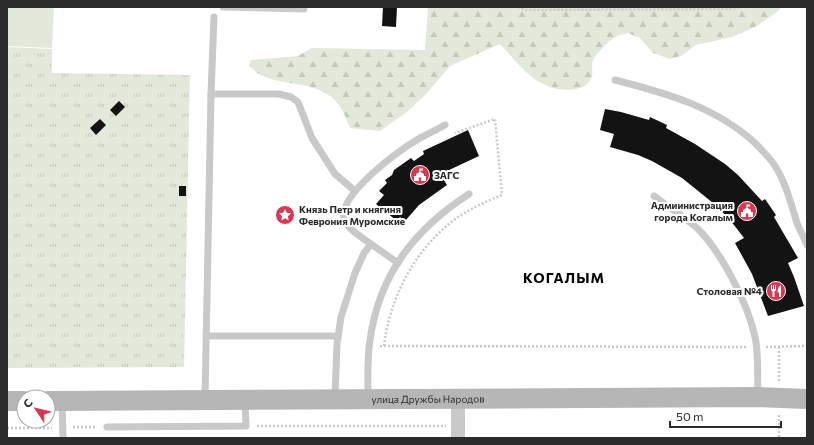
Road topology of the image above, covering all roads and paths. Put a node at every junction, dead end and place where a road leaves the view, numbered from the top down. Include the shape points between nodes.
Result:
1 (223, 7) edge
2 (304, 7) edge
3 (518, 7) edge
4 (742, 7) edge
5 (214, 17) dead end
6 (615, 80) dead end
7 (211, 94) junction
8 (444, 126) dead end
9 (355, 192) junction
10 (469, 194) dead end
11 (654, 196) dead end
12 (371, 244) junction
13 (807, 245) edge
14 (398, 263) junction
15 (206, 336) junction
16 (338, 336) junction
17 (380, 346) dead end
18 (807, 346) edge
19 (756, 347) junction
20 (807, 390) edge
21 (758, 397) junction
22 (336, 399) junction
23 (458, 399) junction
24 (245, 400) junction
25 (368, 400) junction
26 (807, 400) edge
27 (56, 401) edge
28 (205, 401) junction
29 (56, 406) edge
30 (246, 426) junction
31 (107, 427) dead end
32 (458, 432) edge
33 (63, 438) edge

1 - 2 lane
3 - 4 path via 526,10
5 - 7 lane
6 - 13 lane via 690,102 726,121 744,134 760,148 781,177
7 - 9 lane via 279,94 295,99 312,138 335,174
7 - 15 lane
8 - 9 lane via 419,138 394,155
9 - 12 lane via 345,206 344,219
10 - 14 lane via 453,204 418,235
11 - 19 lane via 696,228 709,242 741,298
12 - 14 lane
12 - 16 lane via 355,273 341,317
14 - 25 lane via 383,292 372,327 368,356
15 - 16 lane
15 - 28 lane
16 - 22 lane
17 - 19 path
18 - 19 path
19 - 21 lane
20 - 21 main road
21 - 23 main road, улица Дружбы Народов
21 - 26 main road, улица Дружбы Народов
22 - 24 main road, улица Дружбы Народов
22 - 25 main road, улица Дружбы Народов
23 - 25 main road, улица Дружбы Народов
23 - 32 street
24 - 28 main road, улица Дружбы Народов
24 - 30 lane
27 - 28 main road, улица Дружбы Народов
29 - 33 lane
30 - 31 lane
30 - 32 path

